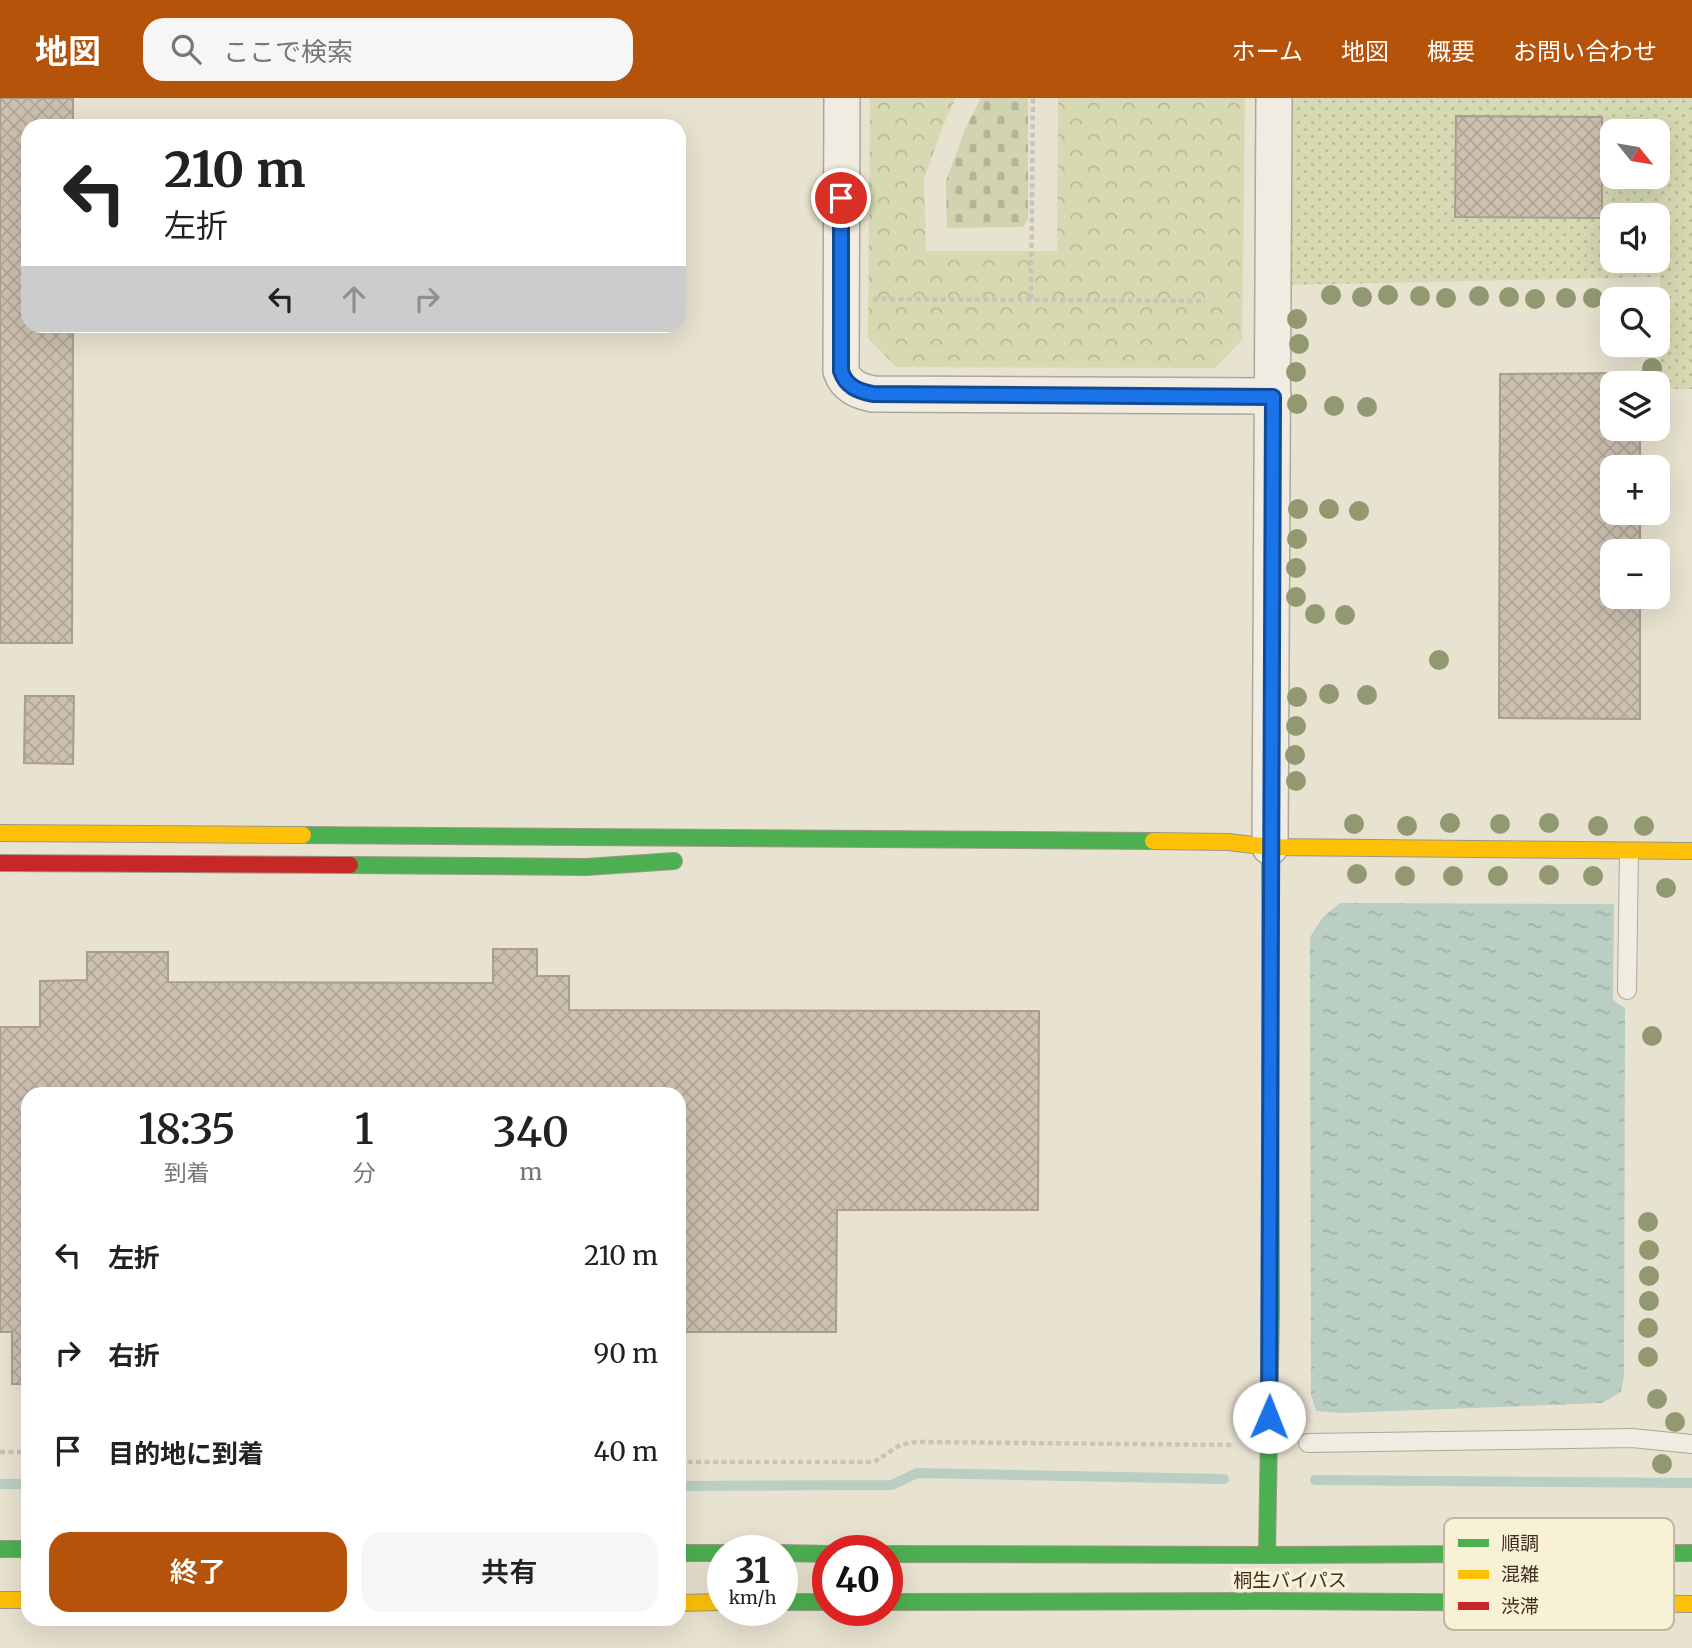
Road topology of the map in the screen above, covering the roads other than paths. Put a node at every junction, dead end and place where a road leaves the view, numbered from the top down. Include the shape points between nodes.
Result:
1 (842, 98) edge
2 (1274, 98) edge
3 (1273, 397) junction
4 (0, 833) edge
5 (1270, 847) junction
6 (1692, 851) edge
7 (1629, 852) junction
8 (1226, 858) dead end
9 (692, 859) dead end
10 (0, 863) edge
11 (1627, 990) dead end
12 (1308, 1443) dead end
13 (1692, 1444) edge
14 (0, 1549) edge
15 (21, 1549) edge
16 (686, 1553) edge
17 (707, 1553) edge
18 (1674, 1553) edge
19 (1692, 1553) edge
20 (903, 1554) edge
21 (1444, 1554) edge
22 (1267, 1555) junction
23 (0, 1600) edge
24 (21, 1600) edge
25 (686, 1602) edge
26 (707, 1602) edge
27 (903, 1602) edge
28 (1444, 1602) edge
29 (1674, 1604) edge
30 (1692, 1604) edge

1 - 3 street via 841,371 851,387 873,394
2 - 3 street
3 - 5 street
4 - 5 main road via 1214,842
5 - 7 main road
5 - 8 main road
5 - 22 main road
6 - 7 main road
7 - 11 lane
9 - 10 main road via 586,867
12 - 13 lane via 1632,1438
14 - 15 main road
16 - 17 main road
18 - 19 main road, 桐生バイパス
20 - 22 main road, 桐生バイパス
21 - 22 main road, 桐生バイパス
23 - 24 main road
25 - 26 main road
27 - 28 main road, 桐生バイパス
29 - 30 main road, 桐生バイパス

